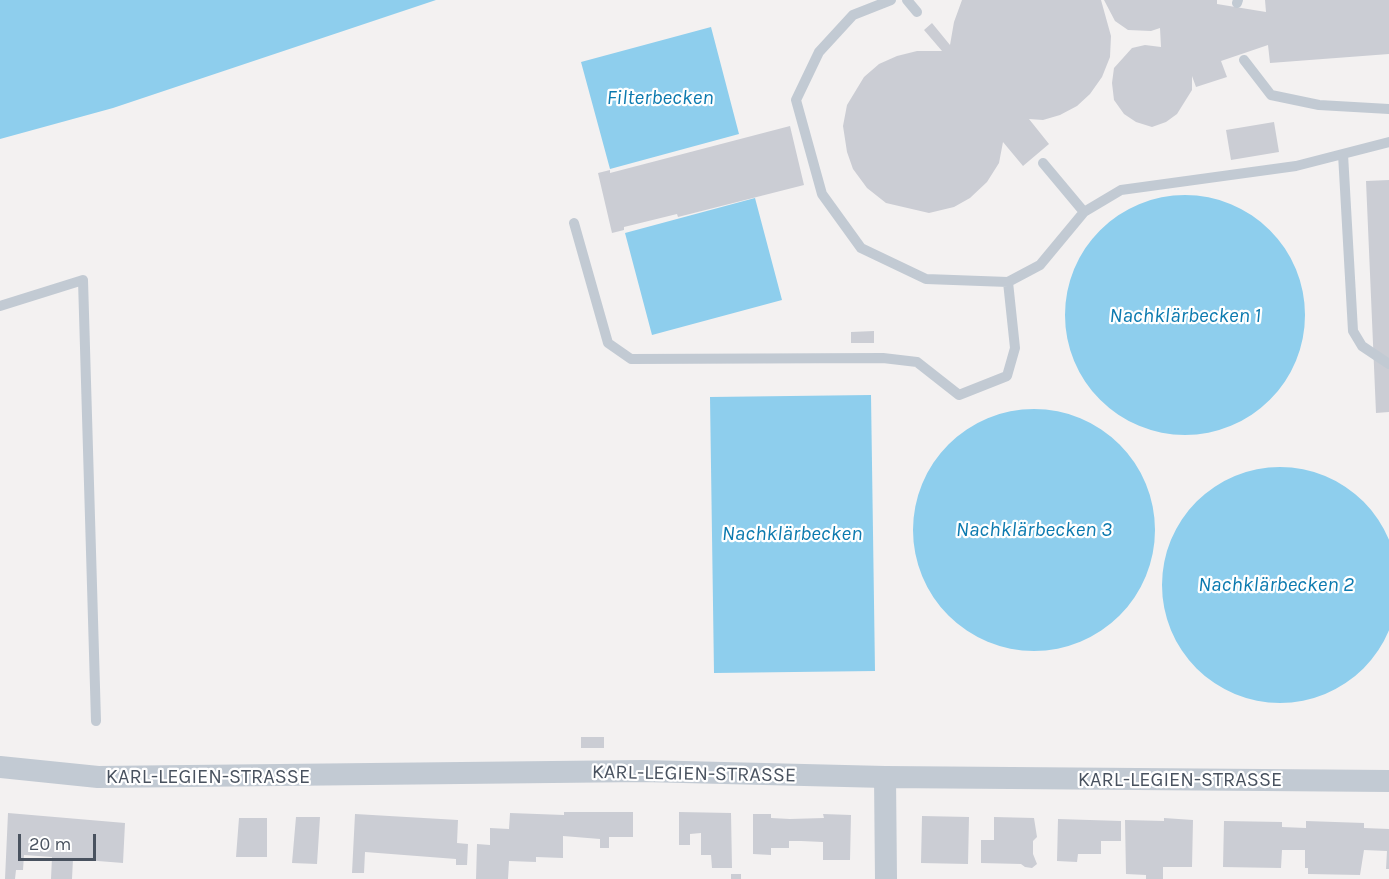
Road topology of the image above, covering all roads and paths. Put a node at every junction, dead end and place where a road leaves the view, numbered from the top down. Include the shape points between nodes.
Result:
1 (891, 0) edge
2 (907, 0) edge
3 (917, 12) dead end
4 (1244, 60) dead end
5 (1389, 110) edge
6 (1389, 142) edge
7 (1343, 154) junction
8 (1043, 163) dead end
9 (1084, 212) junction
10 (574, 223) dead end
11 (1008, 282) junction
12 (0, 306) edge
13 (1389, 364) edge
14 (96, 722) dead end
15 (0, 767) edge
16 (885, 777) junction
17 (1389, 782) edge
18 (886, 879) edge

1 - 11 lane via 853,15 819,52 796,100 822,194 861,248 926,279
2 - 3 lane
4 - 5 lane via 1271,95 1319,105
6 - 7 lane
7 - 9 lane via 1296,166 1121,190
7 - 13 lane via 1353,331 1362,346
8 - 9 lane
9 - 11 lane via 1040,265
10 - 11 lane via 608,342 631,359 883,358 917,362 959,395 1007,376 1015,348
12 - 14 lane via 83,280
15 - 16 street, KARL-LEGIEN-STRASSE via 98,777 643,771
16 - 17 street, KARL-LEGIEN-STRASSE
16 - 18 street

